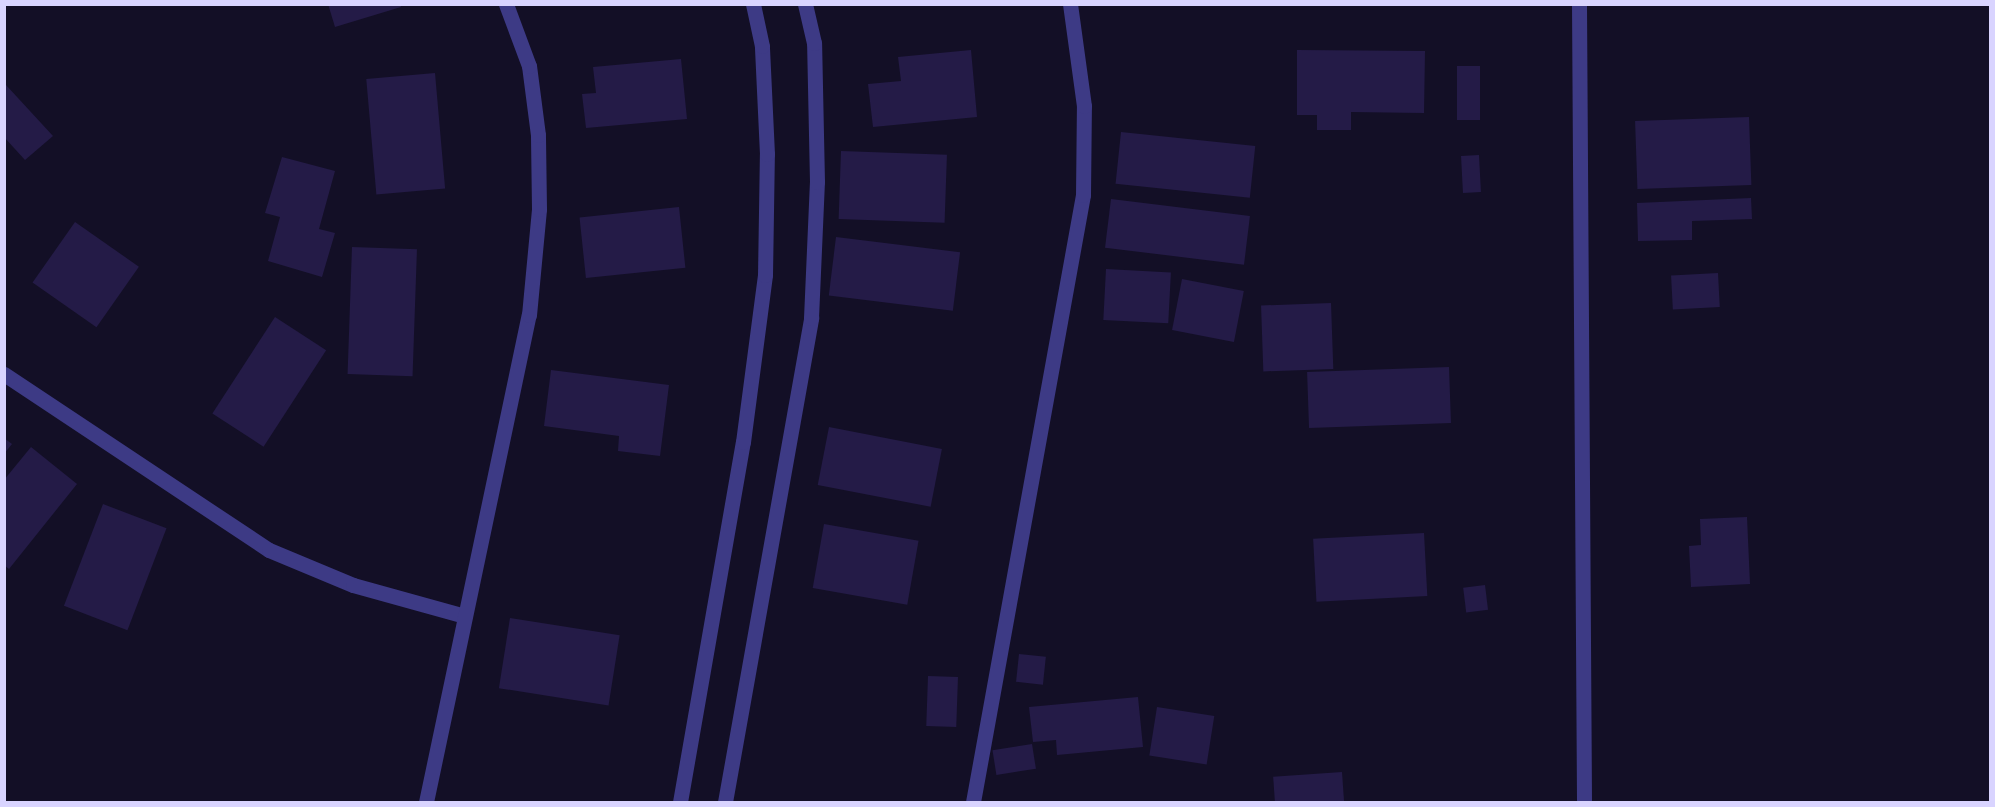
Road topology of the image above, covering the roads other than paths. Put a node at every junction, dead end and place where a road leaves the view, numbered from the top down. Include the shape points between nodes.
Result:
1 (506, 4) edge
2 (753, 4) edge
3 (806, 4) edge
4 (1070, 4) edge
5 (1579, 4) edge
6 (4, 374) edge
7 (465, 616) junction
8 (426, 802) edge
9 (680, 802) edge
10 (725, 802) edge
11 (973, 802) edge
12 (1584, 802) edge

1 - 7 street via 529,66 538,135 539,209 529,315
2 - 9 street via 762,46 767,154 765,274 743,442
3 - 10 street via 814,43 817,182 811,318
4 - 11 street via 1084,106 1083,195
5 - 12 street
6 - 7 street via 269,550 353,585
7 - 8 street

